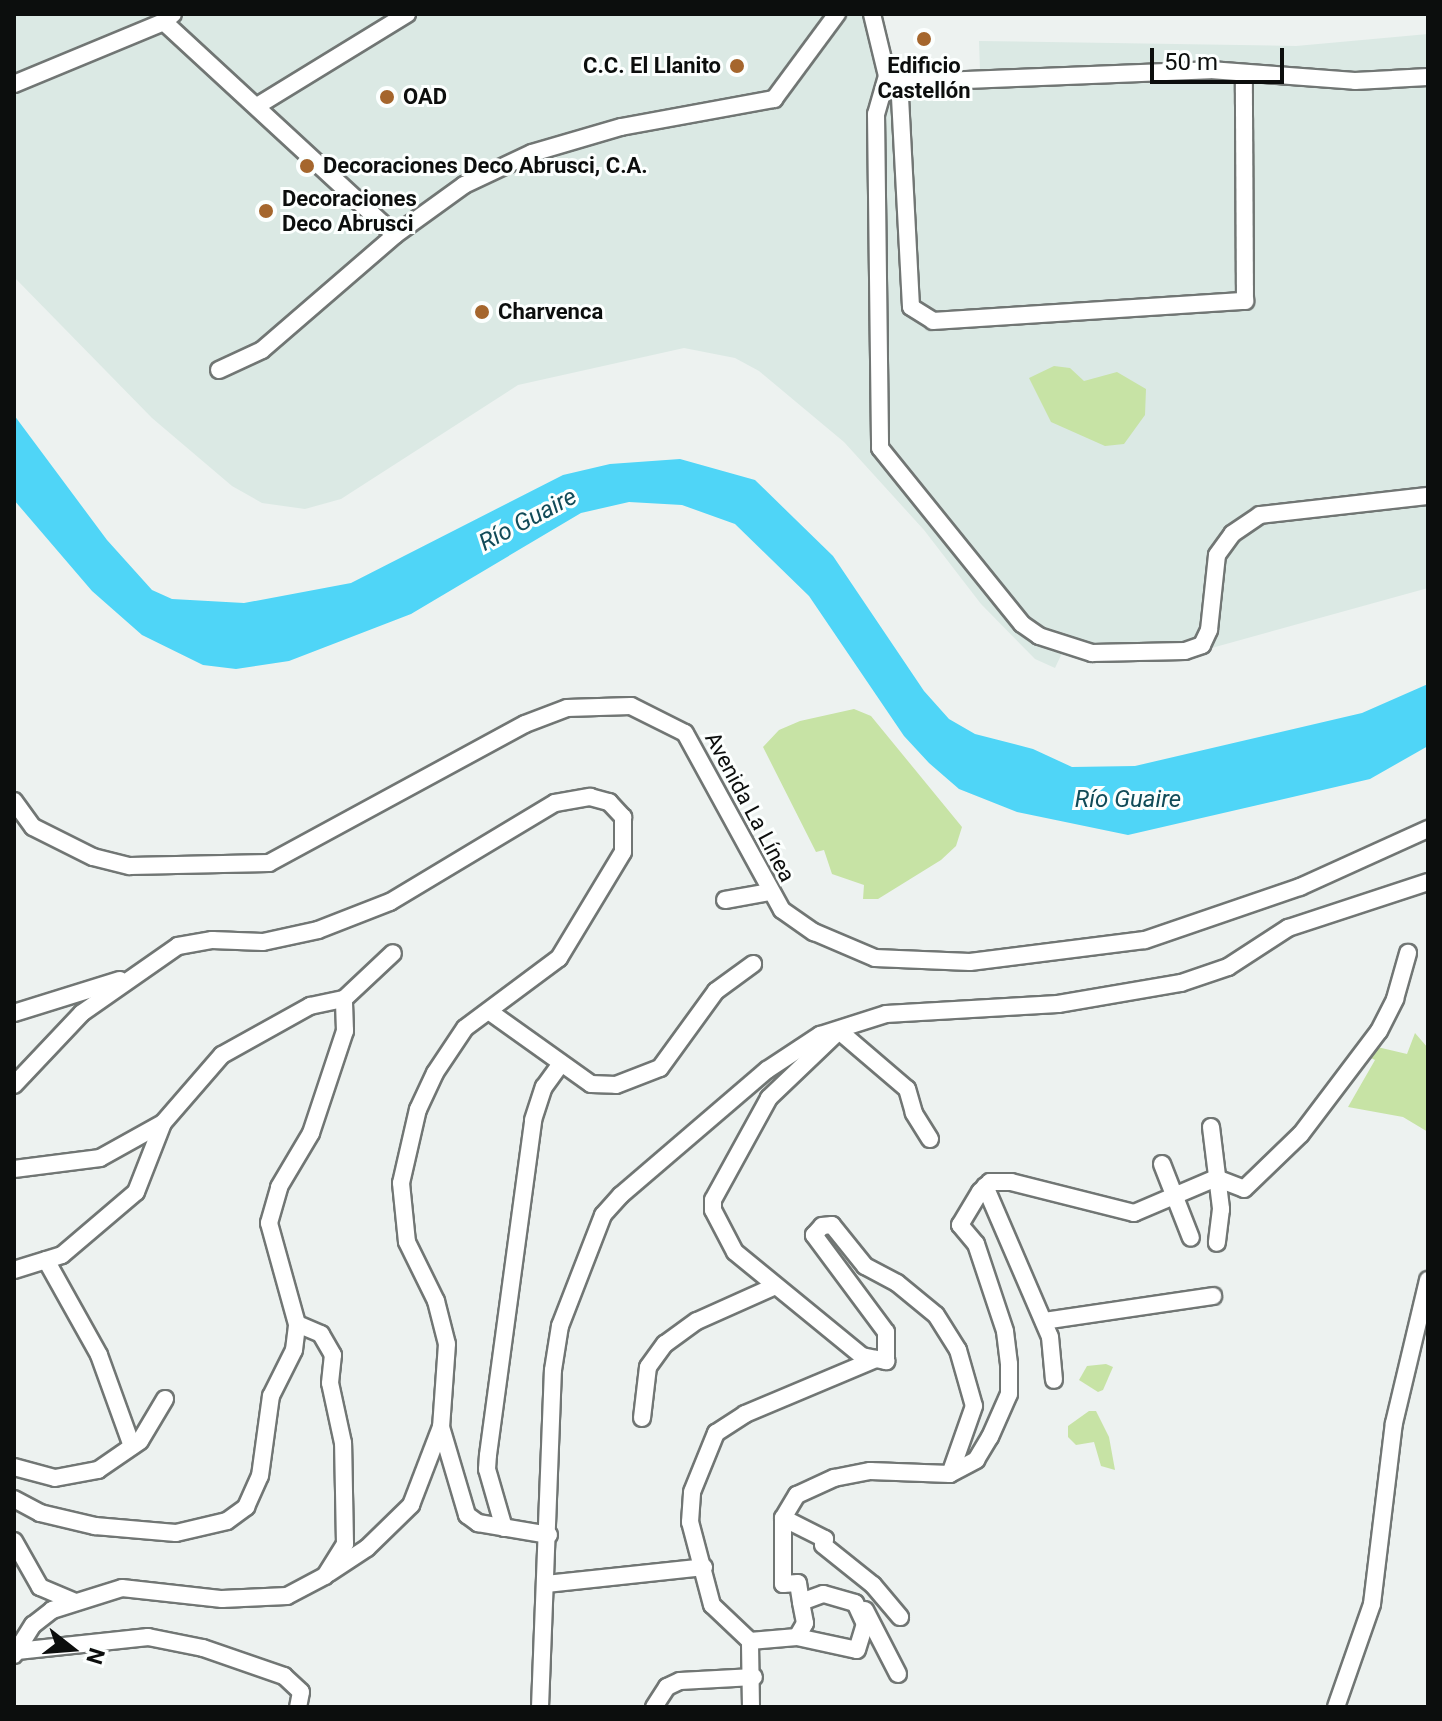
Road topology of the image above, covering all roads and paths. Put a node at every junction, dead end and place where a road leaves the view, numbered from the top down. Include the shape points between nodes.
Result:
1 (407, 14) edge
2 (837, 14) edge
3 (872, 14) edge
4 (168, 18) edge
5 (1244, 74) junction
6 (893, 77) junction
7 (1428, 77) edge
8 (14, 84) edge
9 (257, 106) junction
10 (395, 235) junction
11 (219, 370) dead end
12 (1428, 496) edge
13 (14, 801) edge
14 (1428, 829) edge
15 (1428, 882) edge
16 (770, 892) junction
17 (725, 900) dead end
18 (393, 953) dead end
19 (1408, 953) dead end
20 (753, 964) dead end
21 (140, 973) junction
22 (344, 999) junction
23 (490, 1012) junction
24 (14, 1013) edge
25 (839, 1031) junction
26 (561, 1064) junction
27 (14, 1085) edge
28 (163, 1123) junction
29 (1211, 1127) dead end
30 (930, 1139) dead end
31 (1162, 1164) dead end
32 (14, 1169) edge
33 (1218, 1178) junction
34 (985, 1186) junction
35 (1175, 1195) junction
36 (1191, 1238) dead end
37 (1217, 1243) dead end
38 (46, 1260) junction
39 (14, 1270) edge
40 (1428, 1280) edge
41 (773, 1287) junction
42 (1213, 1296) dead end
43 (1044, 1321) junction
44 (297, 1324) junction
45 (876, 1359) junction
46 (1054, 1380) dead end
47 (165, 1399) dead end
48 (642, 1418) dead end
49 (441, 1427) junction
50 (132, 1446) junction
51 (14, 1467) edge
52 (950, 1474) junction
53 (14, 1499) edge
54 (783, 1518) junction
55 (504, 1528) junction
56 (549, 1535) junction
57 (14, 1541) edge
58 (704, 1567) junction
59 (325, 1576) junction
60 (546, 1584) junction
61 (77, 1602) junction
62 (801, 1602) junction
63 (855, 1603) junction
64 (900, 1617) dead end
65 (797, 1637) junction
66 (750, 1641) junction
67 (16, 1653) edge
68 (898, 1674) dead end
69 (754, 1677) junction
70 (298, 1707) edge
71 (540, 1707) edge
72 (654, 1707) edge
73 (751, 1707) edge
74 (1336, 1707) edge

1 - 9 street
2 - 10 street via 774,99 621,127 532,153 464,185
3 - 6 street
4 - 8 street
4 - 9 street
5 - 6 street via 1210,70
5 - 6 street via 1245,301 933,321 911,307
5 - 7 street via 1355,81
6 - 12 street via 876,114 880,448 1022,624 1039,636 1092,653 1185,651 1202,645 1209,630 1217,555 1232,534 1260,515
9 - 10 street
10 - 11 street via 262,350
13 - 16 street, Avenida La Línea via 33,827 105,860 130,866 269,863 525,724 567,708 613,704 652,713 685,733 705,760 729,819
14 - 16 street, Avenida La Línea via 1300,887 1145,940 970,962 875,958 849,949 782,910
15 - 25 street via 1288,928 1228,967 1181,983 1058,1004 886,1014
16 - 17 street
18 - 22 street
19 - 33 street via 1379,1031 1301,1134 1244,1189
20 - 26 street via 716,991 660,1068 640,1080 591,1084
21 - 23 street via 178,946 212,940 263,942 318,930 390,902 555,803 590,797 609,802 623,817 623,852 559,958
21 - 24 street
21 - 27 street via 82,1013
22 - 28 street via 310,1006 222,1055
22 - 44 street via 345,1031 311,1133 279,1187 269,1223
23 - 26 street
23 - 49 street via 465,1028 435,1073 418,1109 401,1183 407,1242 436,1301 447,1344
25 - 30 street via 907,1089
25 - 41 street via 769,1098 713,1200 725,1240
25 - 56 street via 820,1035 767,1070 603,1215 560,1326 553,1370
26 - 55 street via 544,1087 533,1120 488,1455
28 - 32 street via 100,1158
28 - 38 street via 136,1192 98,1229
29 - 33 street
31 - 35 street
33 - 35 street
33 - 37 street
34 - 35 street via 1011,1182 1134,1213
34 - 43 street
34 - 52 street via 960,1225 976,1244 1005,1331 1009,1394 976,1460
35 - 36 street
38 - 39 street
38 - 50 street via 99,1355
40 - 74 street via 1394,1423 1372,1604
41 - 45 street via 862,1356
41 - 48 street via 697,1321 665,1344 648,1367
42 - 43 street
43 - 46 street
44 - 53 street via 294,1350 271,1396 260,1476 246,1507 227,1521 176,1533 95,1526 40,1513
44 - 59 street via 321,1334 333,1355 330,1383 343,1443 345,1544
45 - 52 street via 886,1361 886,1332 814,1235 822,1226 832,1225 865,1266 897,1283 936,1315 958,1350 974,1406
45 - 58 street via 745,1414 716,1433 692,1492 690,1522
47 - 50 street
49 - 55 street via 467,1515
49 - 59 street via 411,1505 367,1548
50 - 51 street via 98,1470 55,1478
52 - 54 street via 870,1471 834,1478 797,1495
54 - 62 street via 783,1584 798,1583
54 - 64 street via 825,1539 823,1545 873,1585
55 - 56 street
56 - 60 street
57 - 61 street via 40,1587
58 - 60 street
58 - 66 street via 712,1605
59 - 61 street via 287,1596 222,1599 122,1588
60 - 71 street
61 - 67 street via 52,1610 33,1625
62 - 63 street via 823,1594
62 - 65 street via 805,1623
63 - 65 street via 865,1624 857,1650
63 - 68 street via 863,1606
65 - 66 street
66 - 69 street
67 - 70 street via 148,1637 203,1648 284,1676 301,1692
69 - 72 street via 680,1681 667,1687
69 - 73 street

